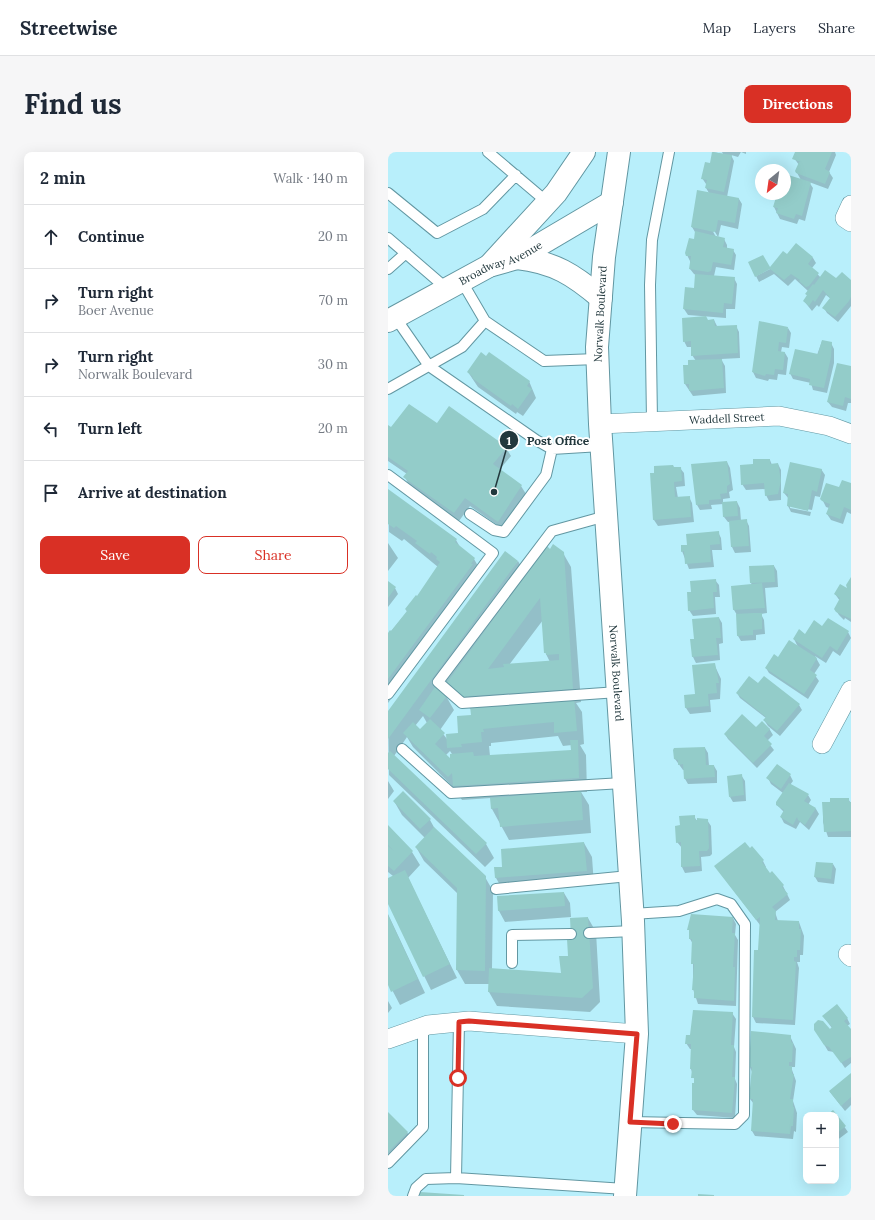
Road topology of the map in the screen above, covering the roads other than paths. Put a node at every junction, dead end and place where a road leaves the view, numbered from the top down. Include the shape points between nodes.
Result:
1 (488, 152) edge
2 (584, 152) edge
3 (619, 152) edge
4 (669, 152) edge
5 (516, 175) junction
6 (388, 192) edge
7 (548, 202) junction
8 (612, 202) junction
9 (851, 205) edge
10 (851, 222) edge
11 (388, 238) edge
12 (406, 254) junction
13 (517, 258) junction
14 (489, 266) junction
15 (388, 269) edge
16 (454, 284) junction
17 (601, 298) junction
18 (392, 319) edge
19 (485, 321) junction
20 (597, 359) junction
21 (429, 366) junction
22 (388, 389) edge
23 (652, 421) junction
24 (600, 424) junction
25 (851, 434) edge
26 (601, 446) junction
27 (552, 449) junction
28 (388, 476) edge
29 (470, 514) dead end
30 (606, 516) junction
31 (851, 690) edge
32 (618, 692) junction
33 (388, 694) edge
34 (822, 744) dead end
35 (402, 749) dead end
36 (624, 783) junction
37 (629, 876) junction
38 (496, 889) dead end
39 (632, 922) junction
40 (589, 933) dead end
41 (571, 934) dead end
42 (512, 963) dead end
43 (459, 1022) junction
44 (422, 1027) junction
45 (637, 1034) junction
46 (388, 1039) edge
47 (630, 1122) junction
48 (388, 1163) edge
49 (456, 1178) junction
50 (569, 1185) junction
51 (625, 1193) edge
52 (413, 1196) edge
53 (568, 1196) edge

1 - 5 lane
2 - 7 main road via 575,168
3 - 8 main road, Norwalk Boulevard
4 - 23 lane via 651,244
5 - 6 lane via 483,209 438,233
5 - 7 lane
7 - 14 main road
8 - 13 main road, Broadway Avenue
8 - 17 main road, Norwalk Boulevard
9 - 10 street via 845,218
11 - 12 lane
12 - 15 lane
12 - 16 lane
13 - 14 main road, Broadway Avenue
13 - 17 main road via 538,260 558,268 578,279
14 - 16 main road, Broadway Avenue
16 - 18 main road, Broadway Avenue
16 - 19 lane
17 - 20 main road, Norwalk Boulevard
18 - 21 lane
19 - 20 lane via 544,361
19 - 21 lane via 462,347
20 - 24 main road, Norwalk Boulevard
21 - 22 lane
21 - 27 lane
23 - 24 street, Waddell Street
23 - 25 street, Waddell Street via 779,416 828,426
24 - 26 main road, Norwalk Boulevard
26 - 27 lane
26 - 30 main road, Norwalk Boulevard
27 - 29 lane via 546,475 504,532 494,530
28 - 33 lane via 492,553
30 - 32 main road, Norwalk Boulevard
30 - 32 lane via 552,531 438,682 462,703
31 - 34 street
32 - 36 main road, Norwalk Boulevard
35 - 36 lane via 451,793
36 - 37 main road, Norwalk Boulevard
37 - 38 lane
37 - 39 main road, Norwalk Boulevard
39 - 40 lane
39 - 45 main road, Norwalk Boulevard
39 - 47 lane via 679,911 717,898 731,904 745,924 744,1115 734,1124
41 - 42 lane via 512,935
43 - 44 street
43 - 45 street
43 - 49 lane
44 - 46 street
44 - 48 lane via 423,1127
45 - 47 main road, Norwalk Boulevard
47 - 51 main road, Norwalk Boulevard
49 - 50 lane
49 - 52 lane via 426,1179 416,1188
50 - 51 lane
50 - 53 lane

